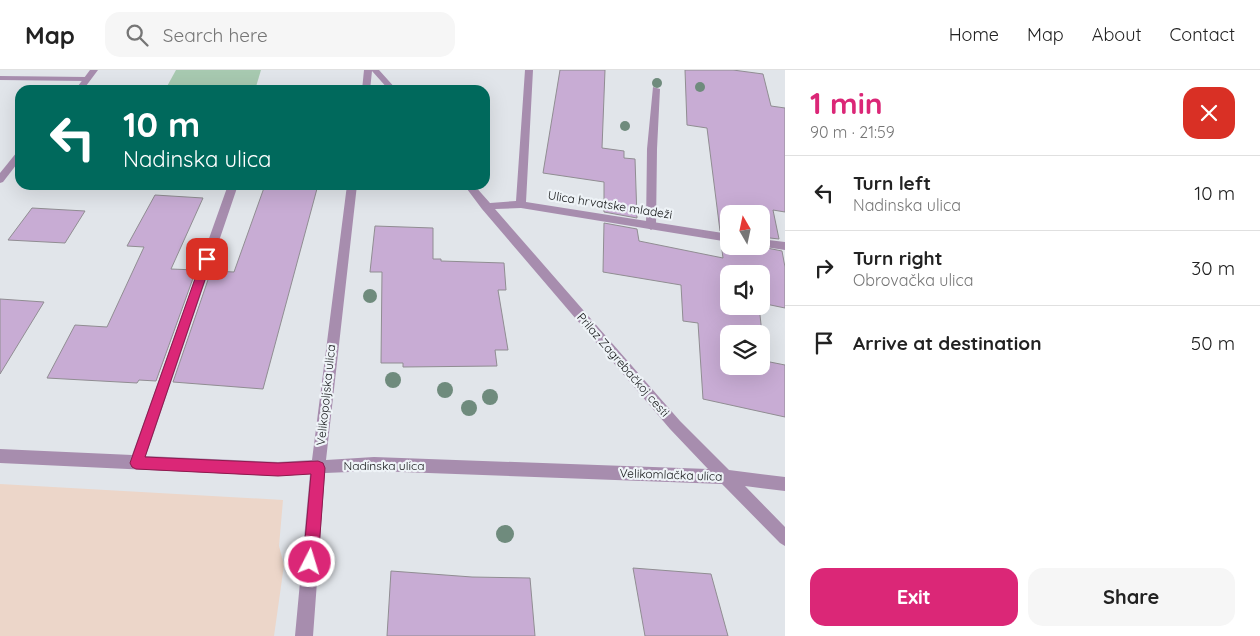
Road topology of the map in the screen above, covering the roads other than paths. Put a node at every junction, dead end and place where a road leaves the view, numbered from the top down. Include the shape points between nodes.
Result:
1 (94, 70) edge
2 (368, 70) edge
3 (375, 70) edge
4 (529, 70) edge
5 (0, 78) edge
6 (87, 79) junction
7 (83, 85) edge
8 (366, 85) edge
9 (388, 85) edge
10 (656, 90) dead end
11 (15, 160) edge
12 (0, 180) edge
13 (231, 190) edge
14 (351, 190) edge
15 (473, 190) edge
16 (521, 205) junction
17 (486, 207) junction
18 (651, 226) junction
19 (720, 237) edge
20 (770, 244) edge
21 (785, 246) edge
22 (0, 456) edge
23 (136, 463) junction
24 (318, 468) junction
25 (558, 471) joint
26 (727, 477) junction
27 (785, 484) edge
28 (785, 538) edge
29 (304, 636) edge

1 - 6 street
2 - 8 street
3 - 9 street
4 - 16 street
5 - 6 street
6 - 7 street
10 - 18 street
11 - 12 street
13 - 23 street
14 - 24 street, Velikopoljska ulica
15 - 17 street, Prilaz Zagrebačkoj cesti
16 - 17 street, Ulica hrvatske mladeži
16 - 18 street, Ulica hrvatske mladeži
17 - 26 street, Prilaz Zagrebačkoj cesti via 675,425
18 - 19 street, Ulica hrvatske mladeži
20 - 21 street
22 - 23 street, Nadinska ulica
23 - 24 street, Nadinska ulica
24 - 25 street, Nadinska ulica via 374,464
24 - 29 street, Velikopoljska ulica
25 - 26 street, Velikomlačka ulica
26 - 27 street, Velikomlačka ulica
26 - 28 street, Prilaz Zagrebačkoj cesti

